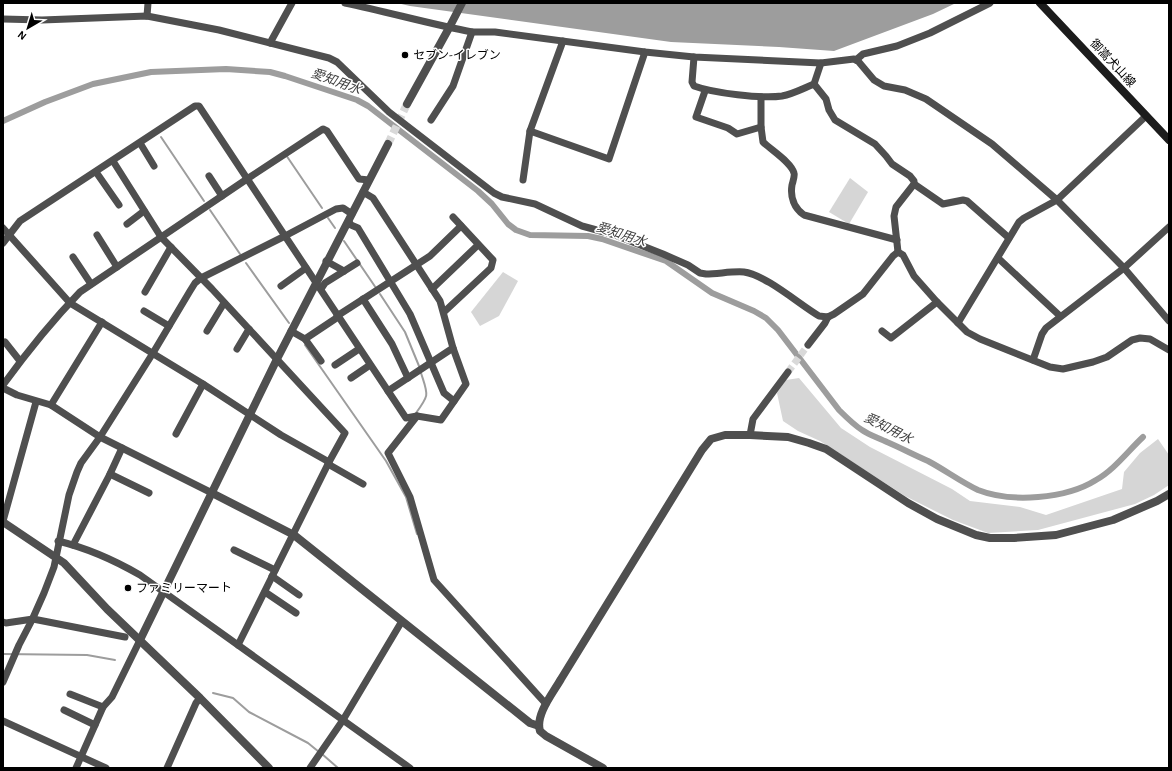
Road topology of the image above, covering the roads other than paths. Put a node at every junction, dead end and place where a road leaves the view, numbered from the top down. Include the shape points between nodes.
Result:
1 (148, 3) edge
2 (292, 3) edge
3 (345, 3) edge
4 (462, 3) edge
5 (990, 3) edge
6 (1040, 3) edge
7 (147, 16) junction
8 (3, 19) edge
9 (449, 28) junction
10 (472, 32) junction
11 (563, 41) junction
12 (270, 43) junction
13 (645, 52) junction
14 (694, 57) junction
15 (856, 60) junction
16 (821, 63) junction
17 (814, 84) junction
18 (705, 91) junction
19 (761, 97) junction
20 (407, 104) tunnel mouth
21 (1146, 116) junction
22 (431, 120) dead end
23 (760, 127) junction
24 (530, 131) junction
25 (1169, 140) edge
26 (140, 143) junction
27 (388, 144) tunnel mouth
28 (113, 161) junction
29 (154, 166) dead end
30 (96, 172) junction
31 (209, 176) dead end
32 (247, 179) junction
33 (368, 180) junction
34 (523, 180) dead end
35 (914, 184) junction
36 (364, 192) junction
37 (222, 196) junction
38 (1057, 200) junction
39 (119, 205) dead end
40 (144, 211) junction
41 (453, 217) dead end
42 (350, 218) junction
43 (127, 224) dead end
44 (461, 226) junction
45 (1169, 227) edge
46 (3, 228) edge
47 (10, 235) junction
48 (96, 235) dead end
49 (285, 236) junction
50 (161, 237) junction
51 (1009, 238) junction
52 (897, 240) junction
53 (3, 243) edge
54 (478, 244) junction
55 (171, 247) junction
56 (898, 252) junction
57 (73, 257) dead end
58 (998, 258) junction
59 (326, 261) junction
60 (357, 263) dead end
61 (417, 266) junction
62 (117, 267) junction
63 (306, 268) junction
64 (1124, 268) junction
65 (344, 271) junction
66 (201, 278) junction
67 (391, 281) junction
68 (91, 284) junction
69 (281, 286) dead end
70 (318, 286) junction
71 (432, 289) junction
72 (145, 292) dead end
73 (363, 299) junction
74 (937, 302) junction
75 (70, 303) junction
76 (224, 303) junction
77 (144, 311) dead end
78 (444, 312) junction
79 (1060, 316) junction
80 (337, 317) junction
81 (828, 317) junction
82 (1169, 321) edge
83 (102, 322) junction
84 (958, 323) junction
85 (169, 326) junction
86 (249, 329) junction
87 (291, 330) junction
88 (207, 331) dead end
89 (882, 331) dead end
90 (305, 339) junction
91 (5, 342) dead end
92 (808, 345) tunnel mouth
93 (453, 348) junction
94 (237, 349) dead end
95 (359, 349) junction
96 (1169, 350) edge
97 (153, 353) junction
98 (277, 359) junction
99 (1033, 360) junction
100 (20, 361) junction
101 (321, 361) dead end
102 (432, 362) junction
103 (335, 365) dead end
104 (370, 365) junction
105 (788, 372) tunnel mouth
106 (351, 378) dead end
107 (408, 378) junction
108 (203, 384) junction
109 (3, 385) edge
110 (3, 388) edge
111 (388, 391) junction
112 (454, 401) junction
113 (36, 402) junction
114 (51, 405) junction
115 (250, 414) junction
116 (417, 416) junction
117 (176, 434) dead end
118 (750, 434) junction
119 (100, 437) junction
120 (122, 448) junction
121 (329, 463) junction
122 (110, 474) junction
123 (363, 484) dead end
124 (212, 493) junction
125 (149, 494) dead end
126 (1169, 494) edge
127 (3, 522) edge
128 (294, 535) junction
129 (58, 541) junction
130 (73, 545) junction
131 (234, 550) dead end
132 (55, 557) junction
133 (274, 573) junction
134 (164, 592) junction
135 (265, 592) junction
136 (299, 596) dead end
137 (296, 613) dead end
138 (33, 619) junction
139 (402, 621) junction
140 (4, 623) edge
141 (125, 637) dead end
142 (140, 640) junction
143 (238, 645) junction
144 (3, 682) edge
145 (70, 694) dead end
146 (200, 698) junction
147 (546, 704) junction
148 (103, 708) junction
149 (64, 710) dead end
150 (343, 720) junction
151 (3, 721) edge
152 (95, 725) junction
153 (538, 726) junction
154 (81, 756) junction
155 (76, 768) edge
156 (106, 768) edge
157 (167, 768) edge
158 (269, 768) edge
159 (310, 768) edge
160 (410, 768) edge
161 (603, 768) edge

1 - 7 street
2 - 12 street
3 - 9 street
4 - 9 street
5 - 15 street via 930,33 897,46 863,54
6 - 21 main road, 御嵩犬山線
7 - 8 street
7 - 12 street
9 - 10 street
9 - 20 street
10 - 11 street via 495,32
10 - 22 street via 453,86
11 - 13 street
11 - 24 street
12 - 81 street via 337,62 389,112 502,197 535,204 582,226 615,235 663,254 700,273 751,274 820,316
13 - 14 street
13 - 24 street via 609,159
14 - 16 street
14 - 18 street via 692,82 694,86
15 - 16 street
15 - 38 street via 874,80 884,86 905,90 926,99 992,144
16 - 17 street
17 - 19 street via 783,96
17 - 35 street via 826,99 835,120 875,144 892,164 913,178
18 - 19 street
18 - 23 street via 696,117 728,128 737,134
19 - 23 street
21 - 25 main road, 御嵩犬山線
21 - 38 street
23 - 52 street via 763,142 787,163 794,174 791,190 794,203 804,215
24 - 34 street
26 - 28 street
26 - 29 street
26 - 32 street via 195,106 199,106
27 - 33 street
28 - 30 street
28 - 40 street
30 - 39 street
30 - 47 street via 20,221
31 - 37 street
32 - 33 street via 323,129 359,179
32 - 37 street
32 - 49 street
33 - 36 street
35 - 51 street via 943,204 966,201
35 - 52 street via 896,207 894,216
36 - 42 street
36 - 61 street via 373,198
37 - 50 street
38 - 51 street via 1024,218
38 - 64 street
40 - 43 street
40 - 50 street
41 - 44 street
42 - 49 street via 342,208 336,209
42 - 59 street
42 - 67 street via 351,226 358,228
44 - 54 street
44 - 61 street
45 - 64 street
46 - 47 street
47 - 53 street
47 - 75 street
48 - 62 street
49 - 63 street
49 - 66 street
50 - 55 street
50 - 62 street
51 - 58 street
52 - 56 street
54 - 71 street
54 - 78 street via 493,260 491,268
55 - 66 street
55 - 72 street
56 - 74 street via 914,276
56 - 81 street via 892,256 863,294
57 - 68 street
58 - 79 street
58 - 84 street
59 - 65 street
59 - 70 street
60 - 65 street
61 - 67 street
61 - 71 street
62 - 68 street
63 - 69 street
63 - 70 street
64 - 79 street
64 - 82 street
65 - 70 street
66 - 76 street
66 - 85 street via 195,283
67 - 73 street
67 - 102 street via 410,314
68 - 75 street
70 - 80 street
70 - 87 street
71 - 78 street
73 - 80 street
73 - 107 street via 392,344
74 - 84 street
74 - 89 street via 891,338
75 - 83 street
75 - 100 street
76 - 86 street
76 - 88 street
77 - 85 street
78 - 93 street
79 - 99 street via 1042,334
80 - 90 street
80 - 95 street
81 - 92 street
83 - 97 street
83 - 114 street
84 - 99 street via 980,339
85 - 97 street
86 - 94 street
86 - 98 street
87 - 90 street
87 - 98 street
90 - 101 street
91 - 100 street
93 - 102 street
93 - 112 street via 466,384
95 - 103 street
95 - 104 street
96 - 99 street via 1140,338 1132,340 1107,357 1063,369
97 - 108 street
97 - 119 street
98 - 115 street
98 - 121 street via 346,433
100 - 109 street
102 - 107 street
102 - 112 street via 444,393
104 - 106 street
104 - 111 street
105 - 118 street via 753,419
107 - 111 street
108 - 115 street
108 - 117 street
110 - 113 street
111 - 116 street via 406,418
112 - 116 street via 441,420
113 - 114 street
113 - 127 street
114 - 119 street
115 - 121 street
115 - 124 street
116 - 147 street via 388,454 410,497 434,580
118 - 126 street via 788,437 826,450 908,503 976,536 1014,538 1056,535 1113,520
118 - 147 street via 725,435 711,440 702,450
119 - 120 street
119 - 129 street via 76,472
120 - 122 street
120 - 124 street
121 - 123 street
121 - 128 street
122 - 125 street
122 - 130 street
124 - 128 street
124 - 134 street
127 - 132 street
128 - 133 street
128 - 139 street
129 - 130 street
129 - 132 street
130 - 134 street via 120,564
131 - 133 street
132 - 138 street via 54,567
132 - 142 street
133 - 135 street
133 - 136 street
134 - 142 street
134 - 143 street
135 - 137 street
135 - 143 street
138 - 140 street
138 - 141 street
138 - 144 street
139 - 150 street
139 - 153 street via 530,723
142 - 146 street
142 - 148 street via 112,697
143 - 150 street
145 - 148 street
146 - 157 street
146 - 158 street
147 - 153 street
148 - 152 street
149 - 152 street
150 - 159 street
150 - 160 street
151 - 154 street
152 - 154 street
153 - 161 street via 546,736
154 - 155 street
154 - 156 street

